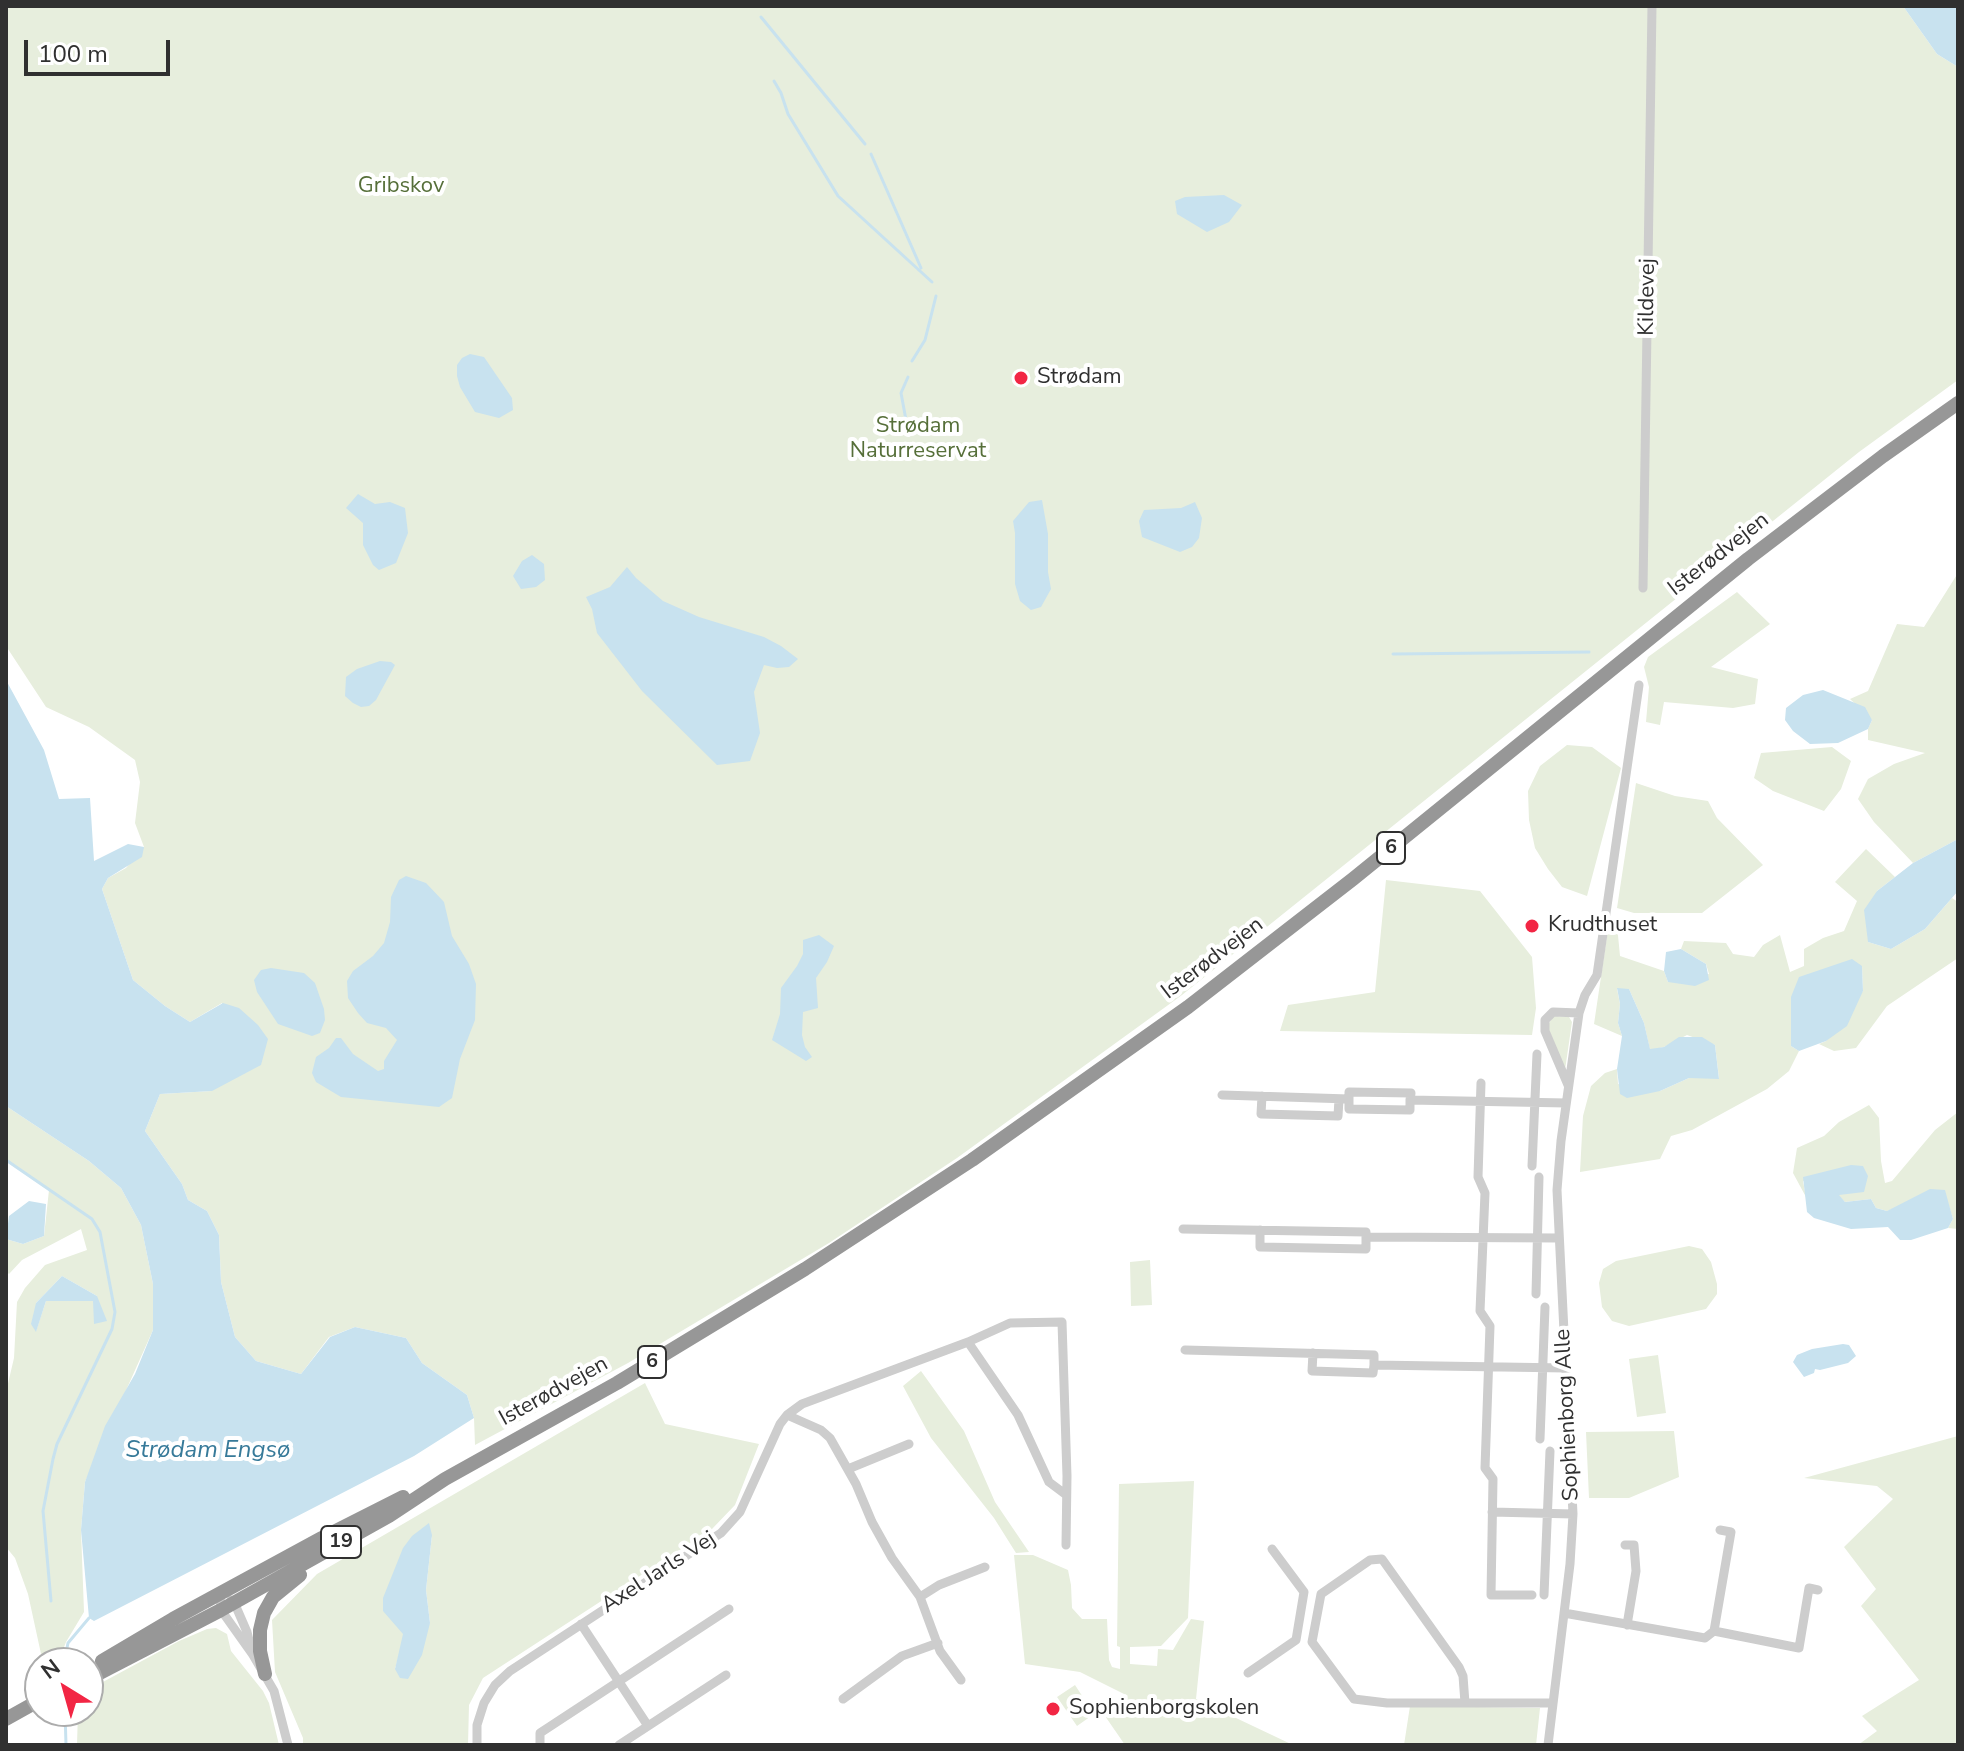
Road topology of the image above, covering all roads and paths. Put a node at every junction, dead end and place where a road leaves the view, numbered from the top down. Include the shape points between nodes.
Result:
1 (1652, 6) edge
2 (1958, 403) edge
3 (1643, 588) dead end
4 (1639, 685) dead end
5 (1579, 1013) junction
6 (1537, 1054) dead end
7 (1481, 1083) dead end
8 (1568, 1085) junction
9 (1222, 1095) dead end
10 (1262, 1096) junction
11 (1344, 1099) junction
12 (1410, 1100) junction
13 (1481, 1100) junction
14 (1536, 1101) junction
15 (1566, 1103) junction
16 (1532, 1166) dead end
17 (1539, 1177) dead end
18 (1183, 1229) dead end
19 (1260, 1230) junction
20 (1366, 1237) junction
21 (1483, 1237) junction
22 (1537, 1238) junction
23 (1559, 1238) junction
24 (1536, 1294) dead end
25 (1545, 1307) dead end
26 (968, 1342) junction
27 (1185, 1350) dead end
28 (1313, 1353) junction
29 (1374, 1365) junction
30 (1488, 1366) junction
31 (1542, 1368) junction
32 (1566, 1368) junction
33 (787, 1415) junction
34 (1540, 1439) dead end
35 (909, 1444) dead end
36 (1550, 1451) dead end
37 (848, 1469) junction
38 (445, 1479) junction
39 (1065, 1494) junction
40 (1492, 1512) junction
41 (1547, 1514) junction
42 (1573, 1514) junction
43 (389, 1516) junction
44 (1720, 1530) dead end
45 (1066, 1545) dead end
46 (1625, 1545) dead end
47 (1272, 1549) dead end
48 (985, 1567) dead end
49 (1299, 1585) junction
50 (1327, 1590) junction
51 (1818, 1590) dead end
52 (220, 1594) junction
53 (1532, 1595) dead end
54 (1544, 1595) dead end
55 (920, 1597) junction
56 (234, 1602) junction
57 (729, 1609) dead end
58 (221, 1610) junction
59 (1564, 1613) junction
60 (581, 1624) junction
61 (1627, 1625) junction
62 (1714, 1631) junction
63 (938, 1643) junction
64 (1290, 1644) junction
65 (1317, 1648) junction
66 (253, 1655) junction
67 (104, 1660) edge
68 (104, 1671) edge
69 (1248, 1673) dead end
70 (265, 1674) junction
71 (726, 1675) dead end
72 (961, 1680) dead end
73 (618, 1682) junction
74 (843, 1699) dead end
75 (1465, 1703) junction
76 (1552, 1703) junction
77 (24, 1709) edge
78 (6, 1719) edge
79 (648, 1726) junction
80 (288, 1745) edge
81 (477, 1745) edge
82 (540, 1745) edge
83 (619, 1745) edge
84 (1548, 1745) edge

1 - 3 street, Kildevej
2 - 38 highway, Isterødvejen / 6 via 1748,559 1329,897 1062,1098 744,1307
4 - 5 street, Sophienborg Alle via 1597,975
5 - 8 street, Sophienborg Alle
5 - 8 street, Sophienborg Alle via 1553,1012 1545,1020
6 - 14 street
7 - 13 street
8 - 15 street, Sophienborg Alle
9 - 10 street
10 - 11 street
10 - 11 street via 1261,1114 1338,1116
11 - 12 street via 1349,1092 1411,1093
11 - 12 street via 1349,1109 1410,1110
12 - 13 street
13 - 14 street
13 - 21 street via 1478,1177 1485,1193
14 - 15 street
14 - 16 street
15 - 23 street, Sophienborg Alle via 1557,1190
17 - 22 street
18 - 19 street
19 - 20 street via 1366,1232
19 - 20 street via 1260,1247 1366,1249
20 - 21 street
21 - 22 street
21 - 30 street via 1480,1311 1490,1326
22 - 23 street
22 - 24 street
23 - 32 street, Sophienborg Alle
25 - 31 street
26 - 33 street via 802,1404
26 - 39 street via 1018,1415 1049,1482
26 - 39 street via 1010,1323 1062,1322
27 - 28 street
28 - 29 street via 1374,1355
28 - 29 street via 1312,1371 1373,1373
29 - 30 street
30 - 31 street
30 - 40 street via 1485,1468 1493,1479
31 - 32 street
31 - 34 street
32 - 42 street, Sophienborg Alle
33 - 37 street via 821,1430
33 - 60 street, Axel Jarls Vej via 740,1512 721,1533
35 - 37 street
36 - 41 street
37 - 55 street via 892,1558
38 - 43 highway, Isterødvejen / 19
38 - 52 highway, Isterødvejen / 6 via 355,1520
39 - 45 street
40 - 41 street
40 - 53 street via 1491,1595
41 - 42 street
41 - 54 street
42 - 59 street, Sophienborg Alle
43 - 56 highway, Isterødvejen / 19
43 - 70 highway via 273,1597 260,1630
44 - 62 street via 1731,1532
46 - 61 street via 1634,1545 1636,1571
47 - 49 street
48 - 55 street
49 - 50 street
49 - 64 street via 1304,1592 1296,1640
50 - 65 street via 1321,1594 1312,1642
50 - 75 street via 1370,1560 1382,1559 1459,1667
51 - 62 street via 1809,1588 1799,1648
52 - 56 street
52 - 58 street
52 - 67 highway, Isterødvejen / 6
55 - 63 street
56 - 58 highway, Isterødvejen / 19
56 - 66 street
57 - 73 street
58 - 66 street
58 - 68 highway, Isterødvejen / 19
59 - 61 street
59 - 76 street, Sophienborg Alle
60 - 73 street
60 - 81 street, Axel Jarls Vej via 495,1685 477,1725
61 - 62 street via 1705,1638
63 - 72 street
63 - 74 street via 902,1656
64 - 65 street
64 - 69 street
65 - 75 street via 1354,1699
66 - 70 street
70 - 80 street
71 - 79 street
73 - 79 street
73 - 82 street via 540,1733
75 - 76 street
76 - 84 street, Sophienborg Alle
77 - 78 highway
79 - 83 street

